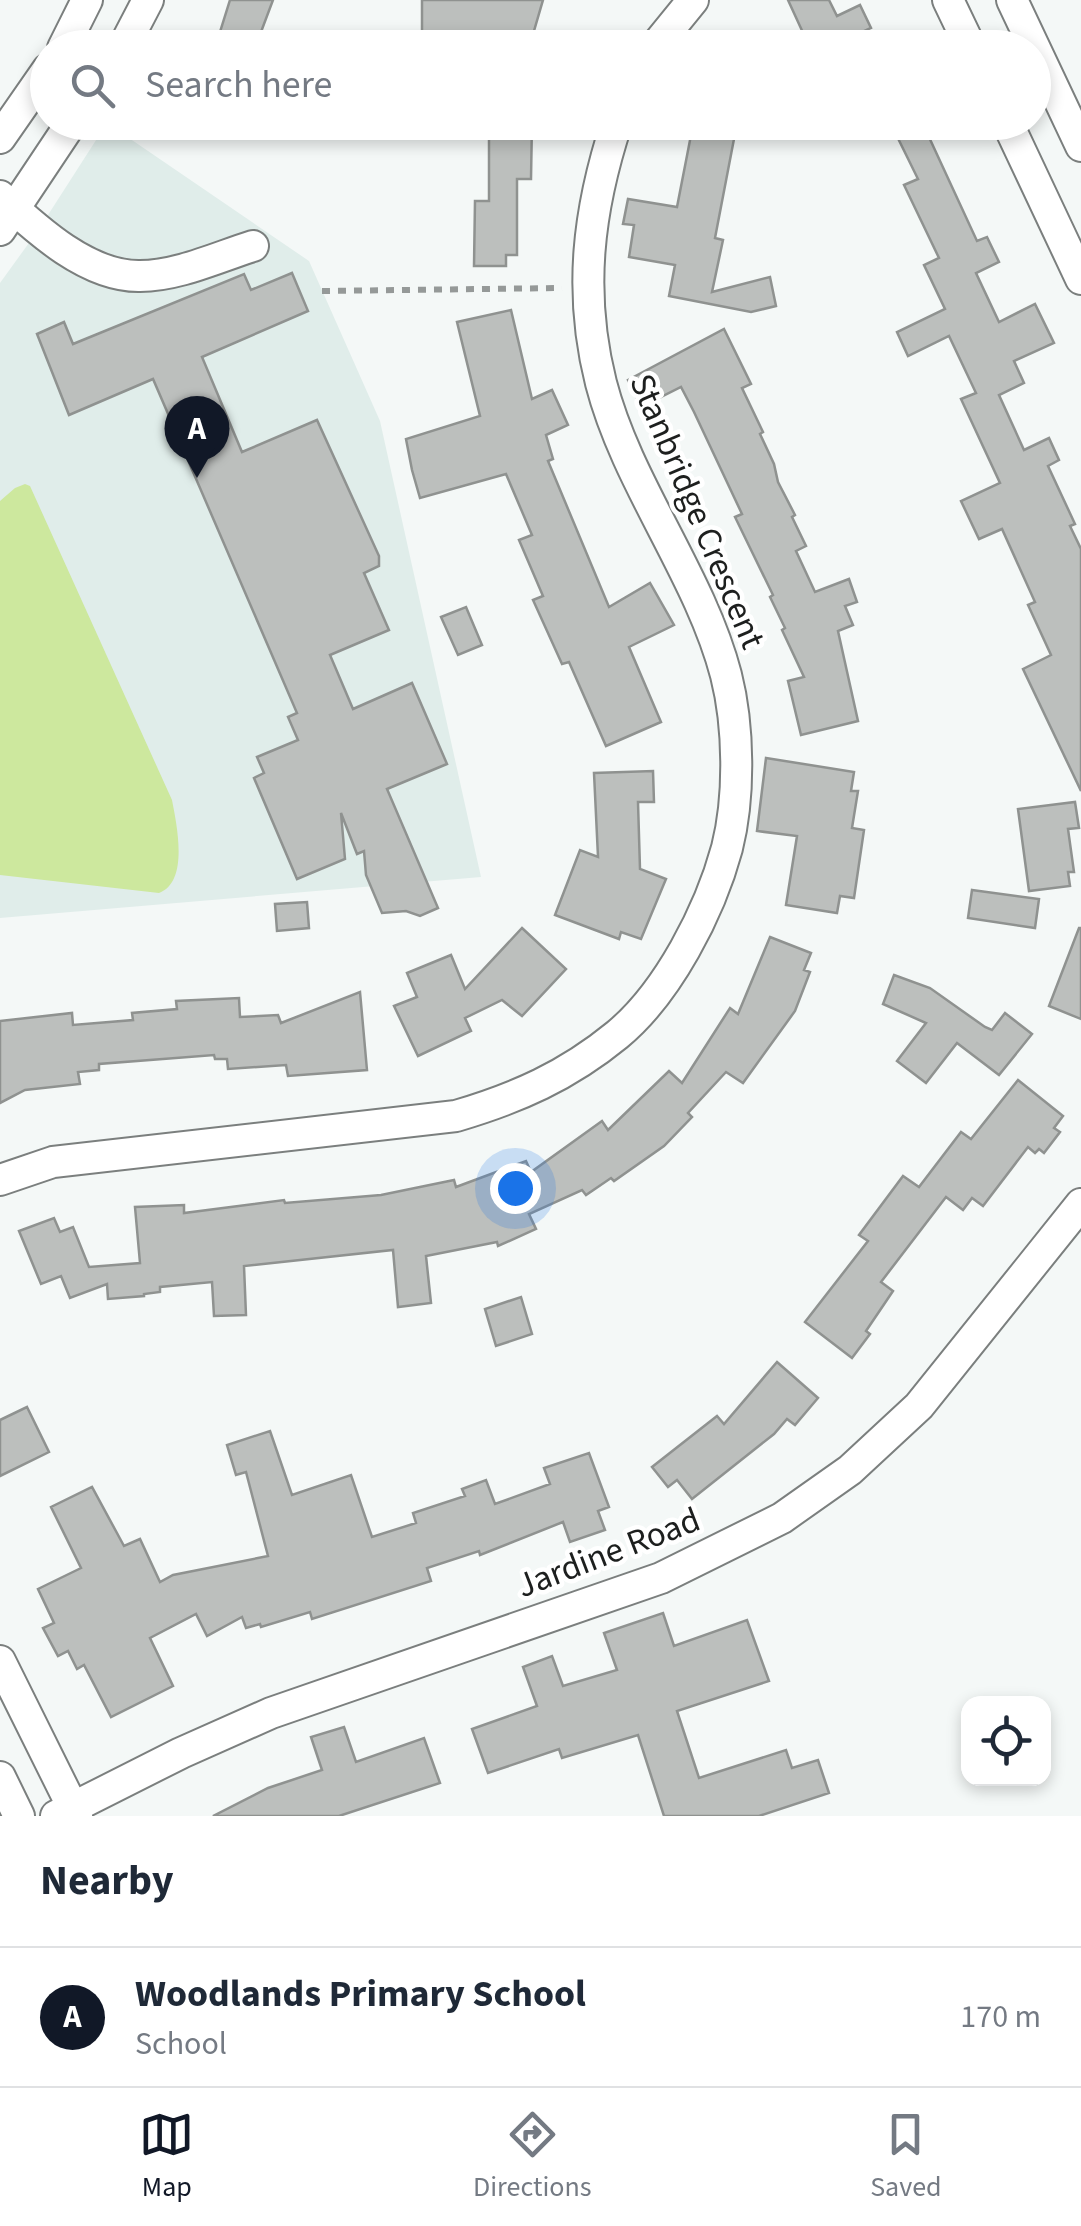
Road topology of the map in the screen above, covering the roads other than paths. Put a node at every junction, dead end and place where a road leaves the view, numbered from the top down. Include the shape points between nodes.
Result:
1 (87, 0) edge
2 (148, 0) edge
3 (692, 0) edge
4 (948, 0) edge
5 (1012, 0) edge
6 (71, 30) edge
7 (132, 30) edge
8 (668, 30) edge
9 (962, 30) edge
10 (1026, 30) edge
11 (1051, 83) edge
12 (30, 96) edge
13 (0, 138) edge
14 (59, 140) edge
15 (611, 140) edge
16 (1015, 140) edge
17 (1081, 146) edge
18 (5, 212) edge
19 (253, 246) dead end
20 (1081, 279) edge
21 (0, 1180) edge
22 (1081, 1204) edge
23 (0, 1661) edge
24 (0, 1776) edge
25 (69, 1814) edge
26 (20, 1816) edge

1 - 6 street
2 - 7 street
3 - 8 street
4 - 9 street
5 - 10 street
11 - 17 street
12 - 13 street
14 - 18 street
15 - 21 street, Stanbridge Crescent via 589,242 593,340 622,441 726,676 737,760 727,848 677,962 618,1034 516,1098 456,1116 53,1162
16 - 20 street
18 - 19 street via 85,260 125,275 162,274
22 - 25 street, Jardine Road via 919,1406 850,1470 782,1518 662,1578 271,1714 181,1752
23 - 25 street
24 - 26 street

